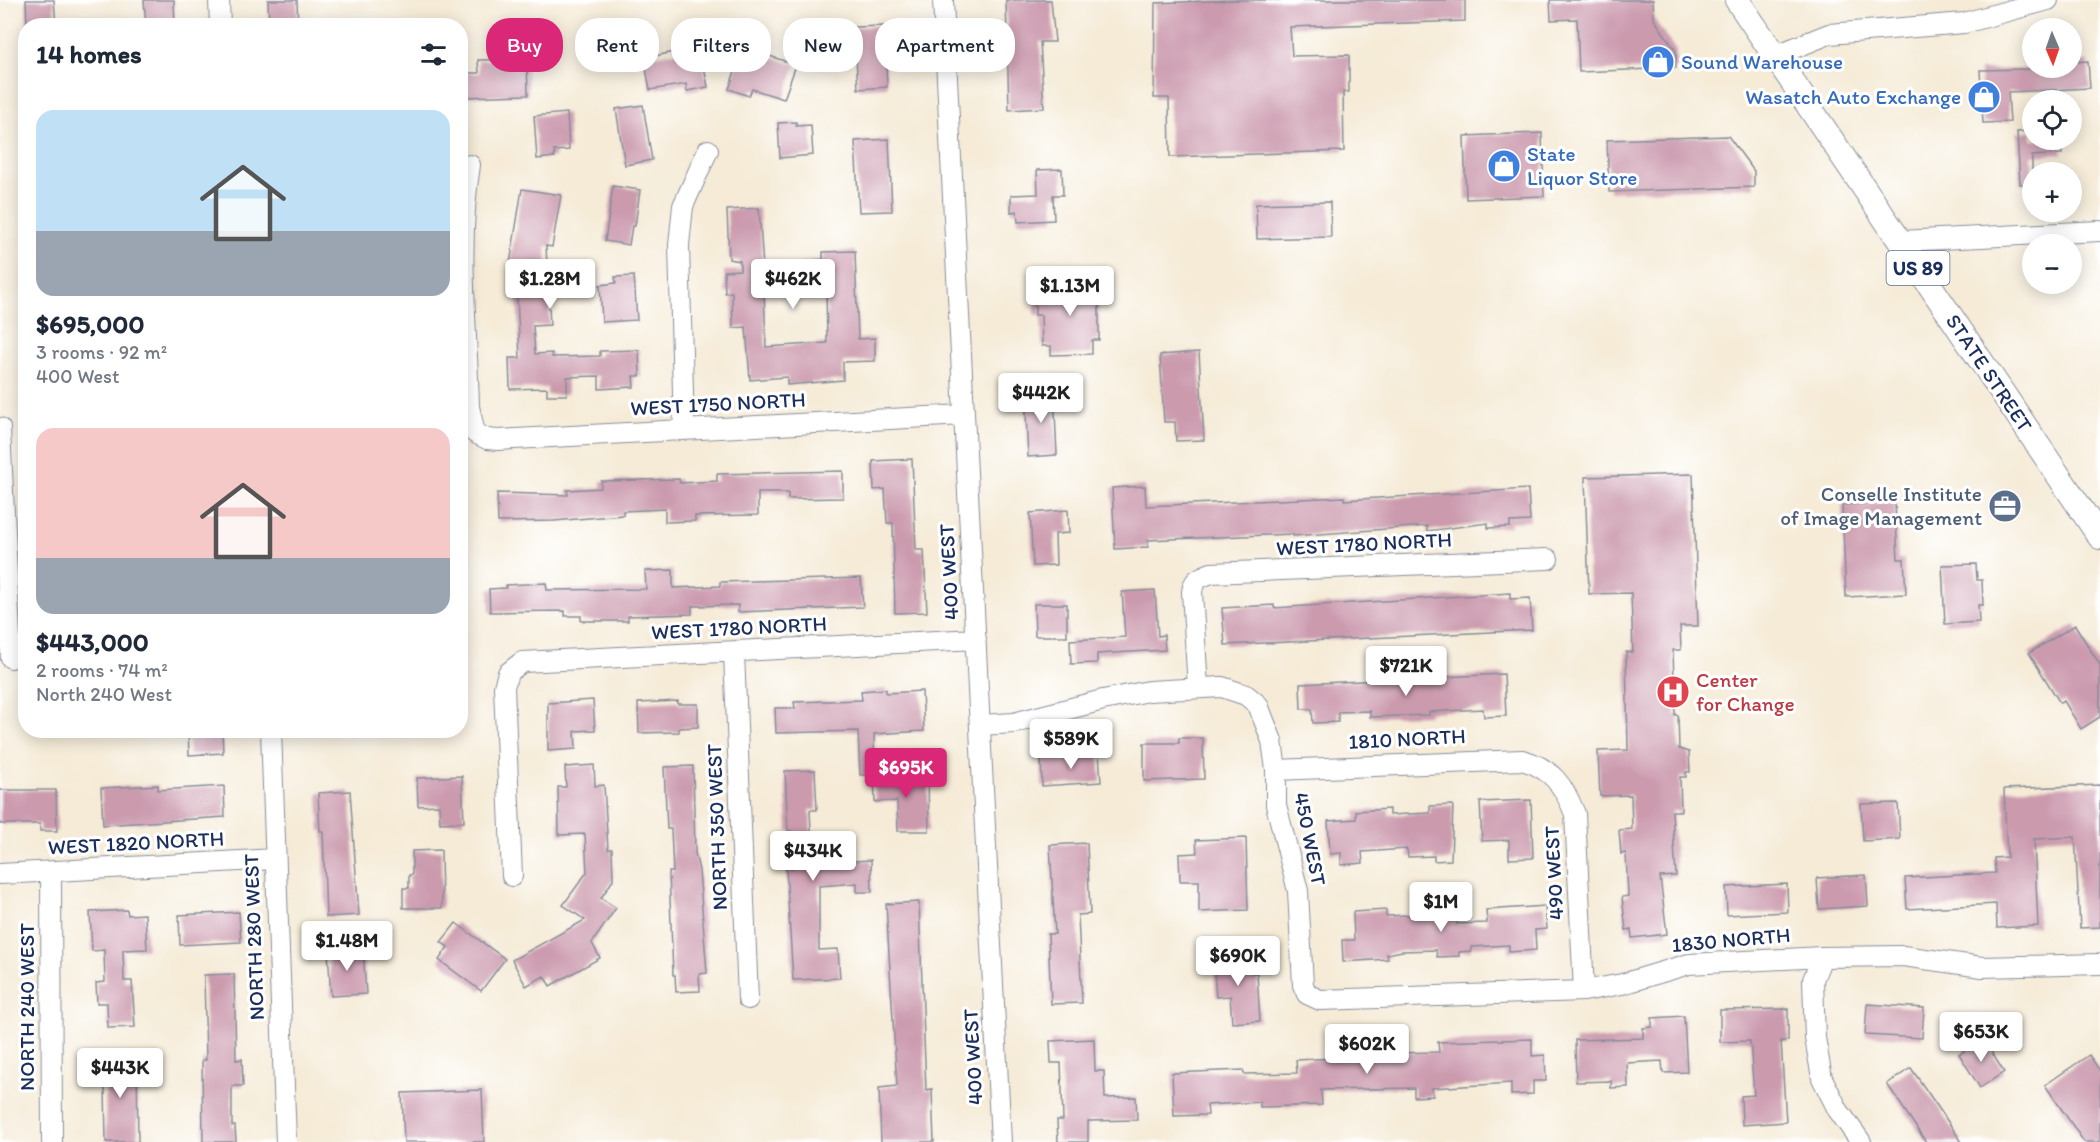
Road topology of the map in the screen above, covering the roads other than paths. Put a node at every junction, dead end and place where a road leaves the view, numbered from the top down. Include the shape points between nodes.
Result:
1 (219, 0) edge
2 (943, 0) edge
3 (1737, 0) edge
4 (2048, 0) edge
5 (220, 18) edge
6 (1774, 56) junction
7 (708, 150) dead end
8 (470, 165) dead end
9 (468, 177) edge
10 (2100, 231) edge
11 (1900, 241) junction
12 (468, 379) edge
13 (964, 415) junction
14 (0, 428) edge
15 (684, 429) junction
16 (2100, 537) edge
17 (1548, 559) dead end
18 (976, 639) junction
19 (734, 653) junction
20 (12, 658) edge
21 (1198, 688) junction
22 (981, 725) junction
23 (271, 738) edge
24 (1540, 764) joint
25 (1276, 770) junction
26 (275, 859) junction
27 (51, 872) junction
28 (0, 874) edge
29 (512, 876) dead end
30 (1822, 957) junction
31 (2100, 964) edge
32 (1303, 985) joint
33 (1584, 991) junction
34 (748, 999) dead end
35 (52, 1142) edge
36 (286, 1142) edge
37 (1001, 1142) edge
38 (1861, 1142) edge

1 - 5 street
2 - 13 street, 400 WEST
3 - 6 main road, STATE STREET / US 89
4 - 6 street via 1964,23 1829,34
6 - 11 main road, STATE STREET / US 89
7 - 15 street via 683,206 679,245
8 - 9 street, WEST 1750 NORTH
10 - 11 street
11 - 16 main road, STATE STREET / US 89
12 - 15 street, WEST 1750 NORTH via 475,433 488,439
13 - 15 street, WEST 1750 NORTH
13 - 18 street, 400 WEST
14 - 20 street
17 - 21 street, WEST 1780 NORTH via 1211,573 1194,582 1192,592
18 - 19 street, WEST 1780 NORTH
18 - 22 street, 400 WEST
19 - 29 street, WEST 1780 NORTH via 534,660 522,662 508,673 504,687
19 - 34 street, NORTH 350 WEST
21 - 22 street via 1149,692 1014,723
21 - 25 street, 450 WEST via 1222,687 1246,695 1258,705 1269,731
22 - 37 street, 400 WEST
23 - 26 street, NORTH 280 WEST
24 - 25 street, 1810 NORTH via 1480,759
24 - 33 street, 490 WEST via 1559,781 1575,814
25 - 32 street, 450 WEST via 1276,805 1298,891
26 - 27 street, WEST 1820 NORTH
26 - 36 street, NORTH 280 WEST
27 - 28 street, WEST 1820 NORTH
27 - 35 street, NORTH 240 WEST
30 - 31 street, 1830 NORTH via 1903,956 1982,967
30 - 33 street, 1830 NORTH via 1689,964
30 - 38 street via 1813,980 1815,1038 1822,1078
32 - 33 street, 1830 NORTH via 1311,997 1335,1001

